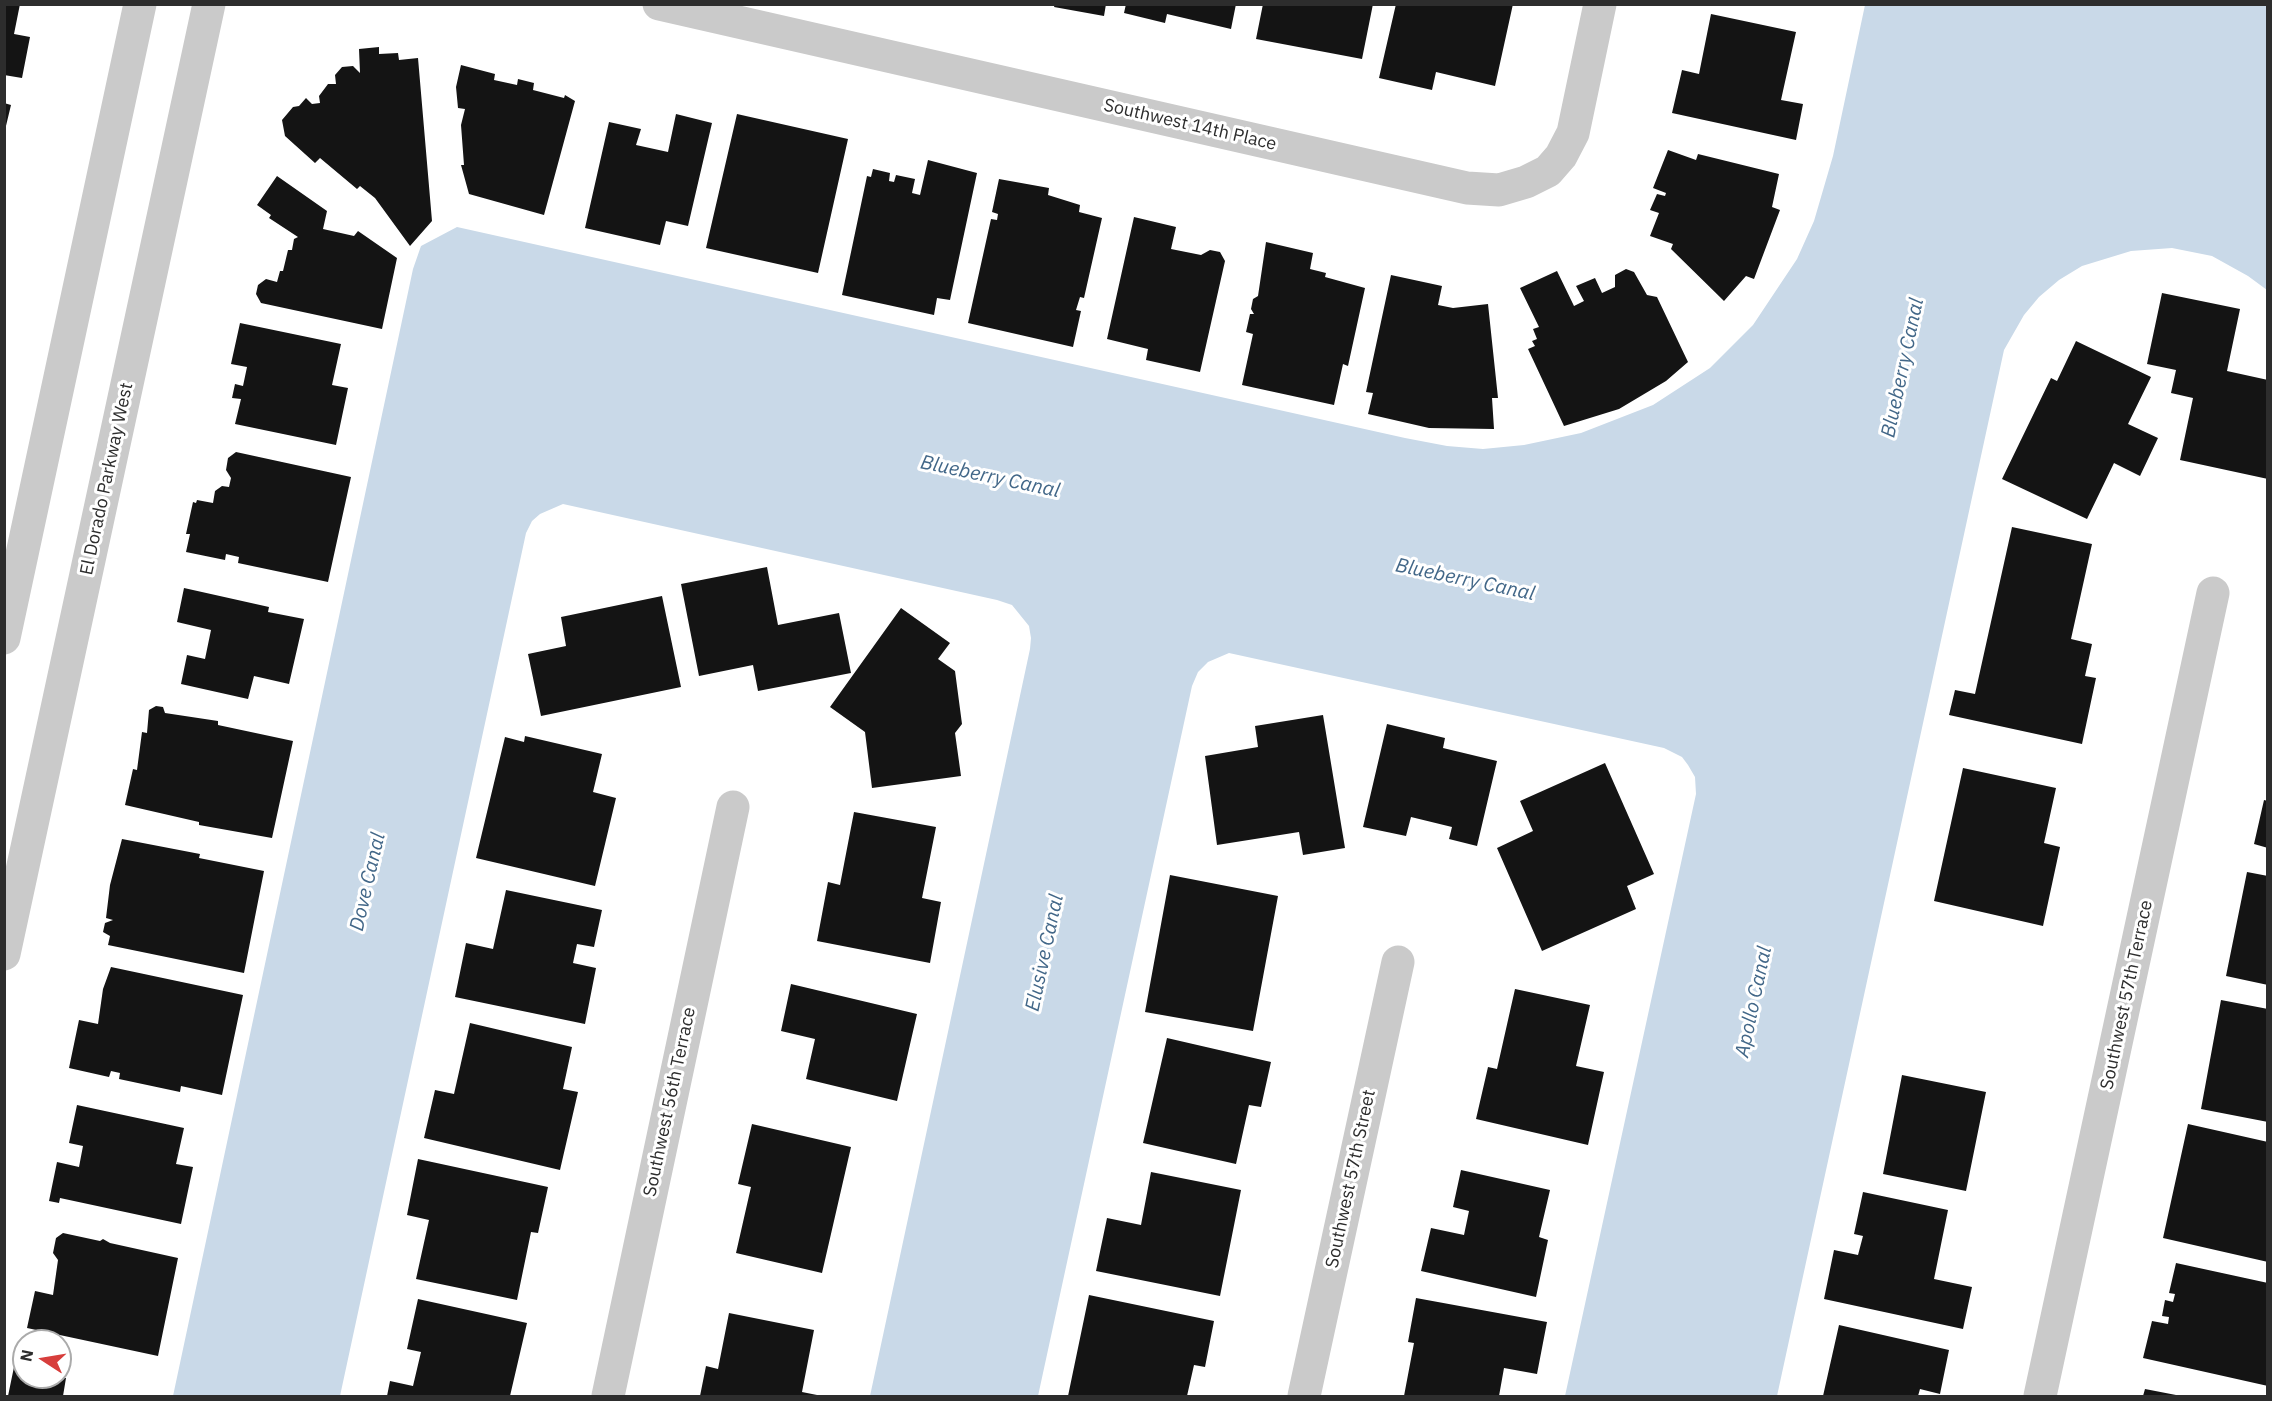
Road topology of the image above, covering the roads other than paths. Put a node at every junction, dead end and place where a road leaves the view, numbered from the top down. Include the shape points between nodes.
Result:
1 (140, 4) edge
2 (209, 4) edge
3 (659, 4) edge
4 (1600, 4) edge
5 (2213, 593) dead end
6 (4, 638) edge
7 (733, 807) dead end
8 (12, 884) edge
9 (4, 954) edge
10 (1398, 962) dead end
11 (608, 1396) edge
12 (1304, 1396) edge
13 (2040, 1396) edge

1 - 6 street
2 - 8 street, El Dorado Parkway West
3 - 4 street, Southwest 14th Place via 1467,188 1499,189 1548,171 1561,156 1573,133
5 - 13 street, Southwest 57th Terrace
7 - 11 street, Southwest 56th Terrace
8 - 9 street, El Dorado Parkway West
10 - 12 street, Southwest 57th Street

